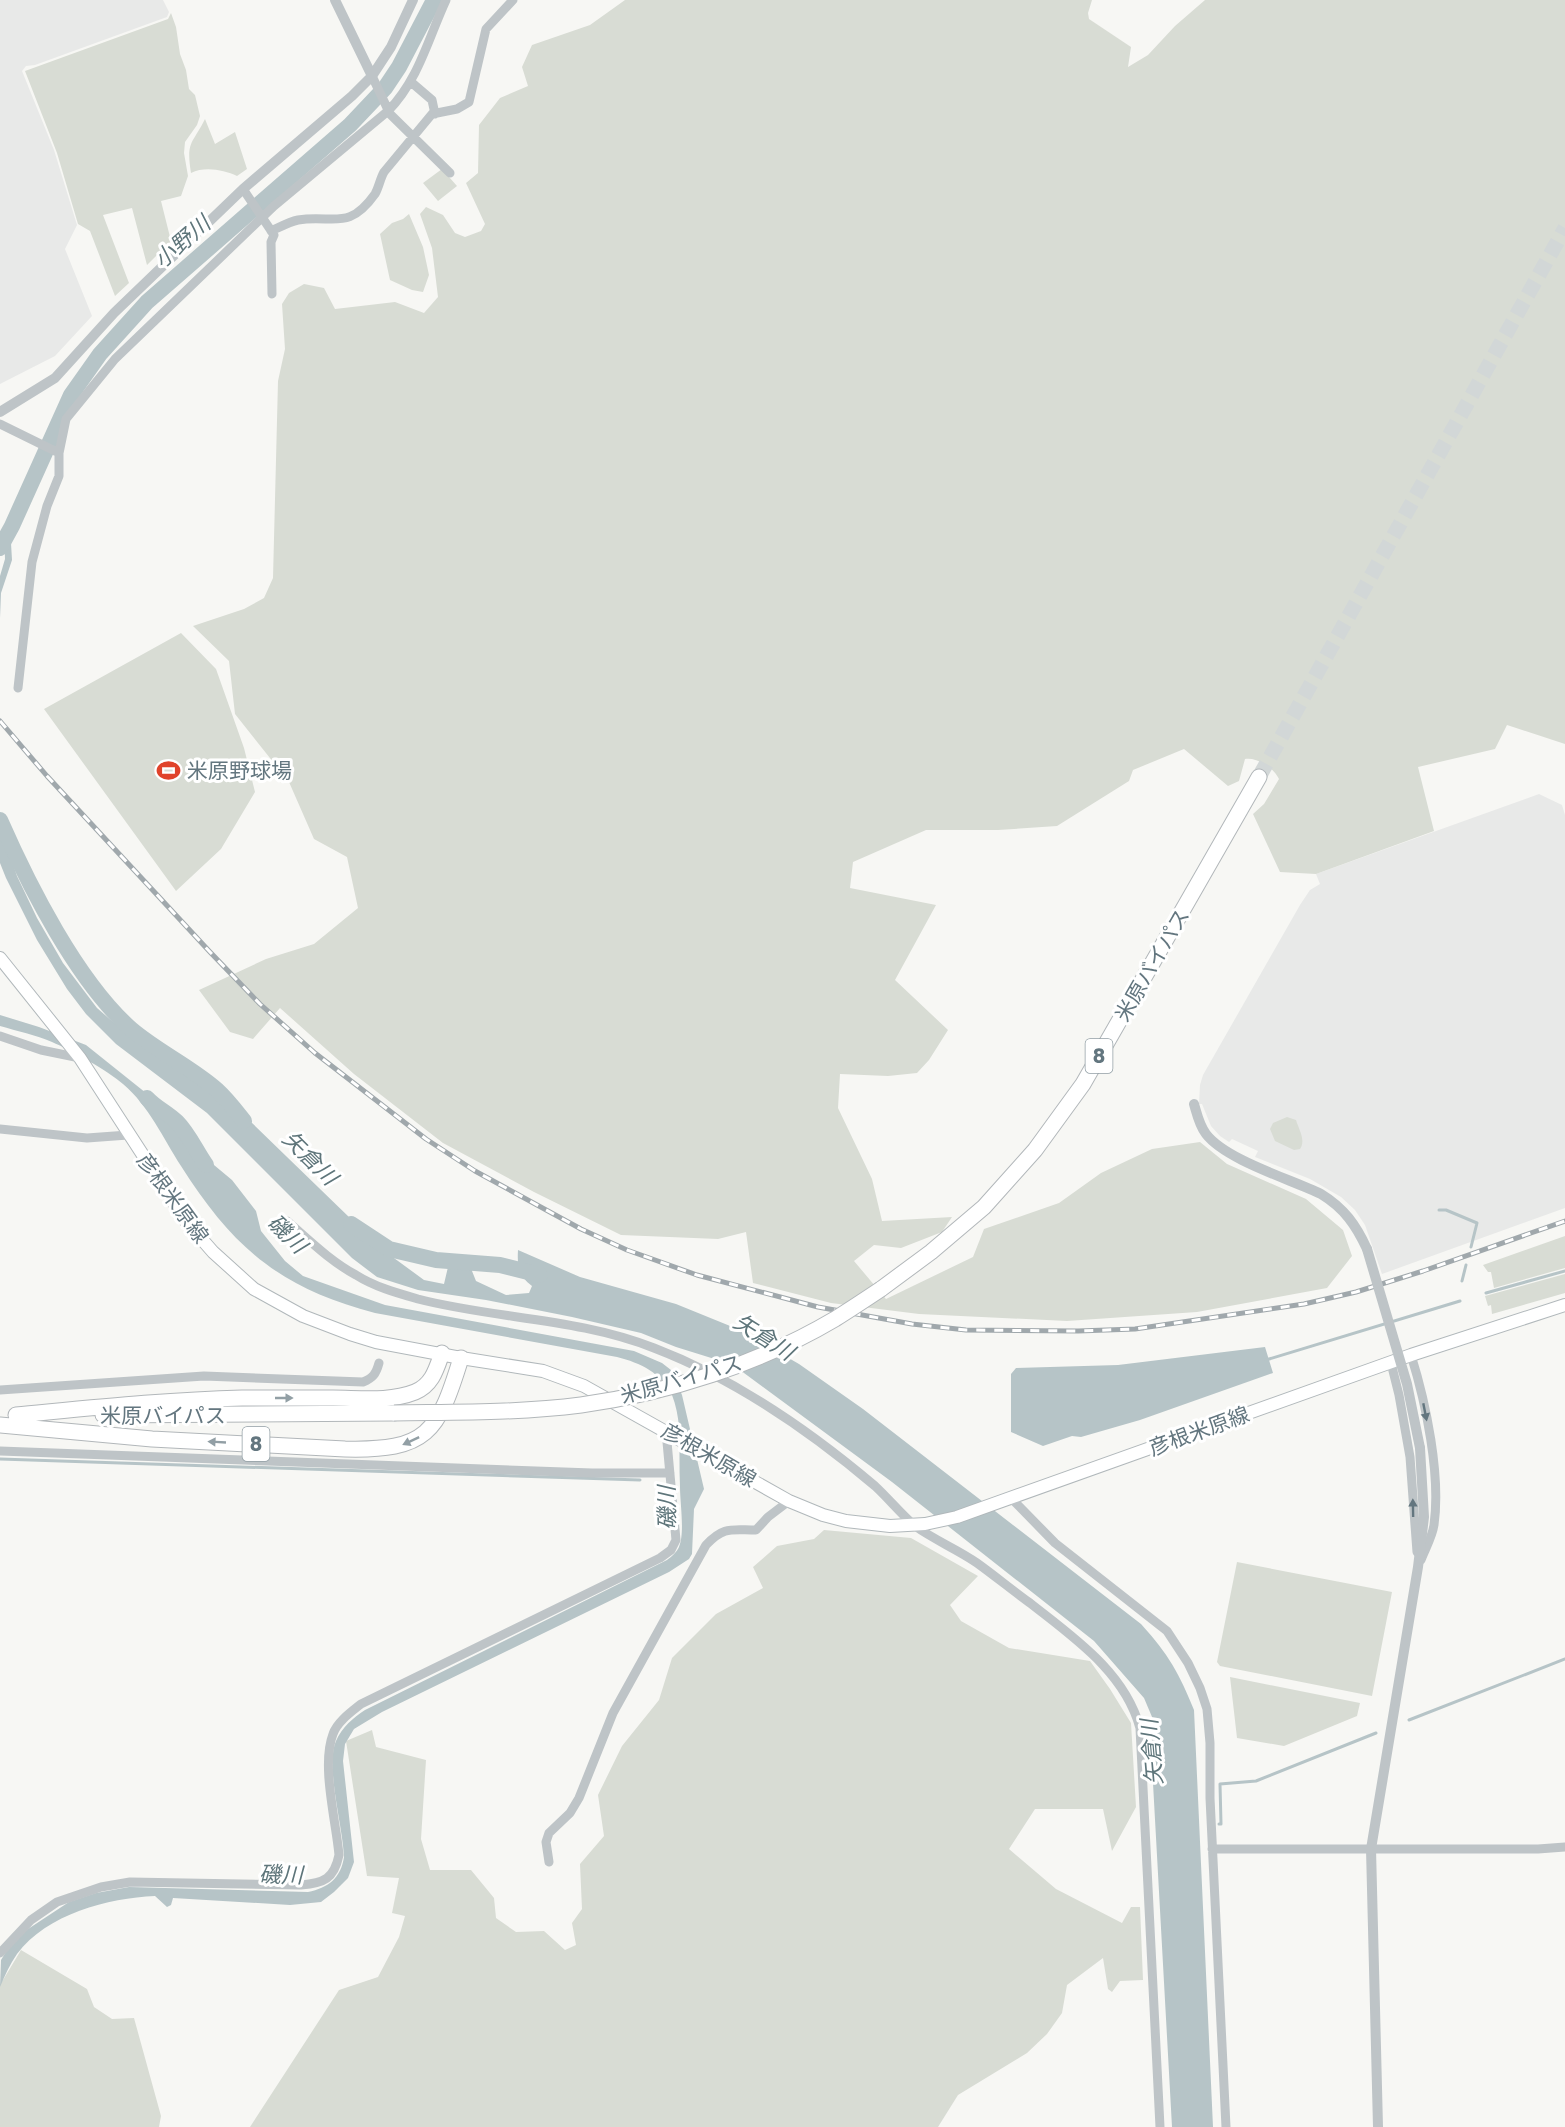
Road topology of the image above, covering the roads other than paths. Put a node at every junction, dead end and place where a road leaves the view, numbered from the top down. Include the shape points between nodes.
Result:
1 (335, 0) edge
2 (413, 0) edge
3 (446, 0) edge
4 (513, 0) edge
5 (374, 80) junction
6 (411, 82) junction
7 (387, 109) junction
8 (435, 114) junction
9 (413, 137) junction
10 (450, 173) dead end
11 (245, 192) junction
12 (262, 216) junction
13 (272, 231) junction
14 (272, 294) dead end
15 (0, 412) edge
16 (0, 424) edge
17 (59, 453) junction
18 (18, 688) dead end
19 (1260, 777) tunnel mouth
20 (0, 958) edge
21 (0, 1036) edge
22 (80, 1058) junction
23 (1194, 1104) dead end
24 (0, 1129) edge
25 (128, 1135) junction
26 (287, 1221) dead end
27 (1565, 1305) edge
28 (442, 1353) junction
29 (1411, 1355) junction
30 (460, 1358) junction
31 (379, 1363) dead end
32 (1391, 1363) junction
33 (0, 1390) edge
34 (16, 1415) junction
35 (0, 1416) edge
36 (0, 1425) edge
37 (670, 1433) junction
38 (0, 1451) edge
39 (670, 1473) junction
40 (1006, 1500) junction
41 (789, 1501) junction
42 (919, 1525) junction
43 (1418, 1567) junction
44 (1565, 1847) edge
45 (1212, 1849) junction
46 (1371, 1849) junction
47 (549, 1862) dead end
48 (0, 1953) edge
49 (1160, 2127) edge
50 (1226, 2127) edge
51 (1378, 2127) edge

1 - 5 street
2 - 5 street
3 - 6 street
4 - 8 street via 486,29 469,102
5 - 7 street
5 - 11 street
6 - 7 street via 402,97
6 - 8 street via 432,100
7 - 9 street
7 - 12 street
8 - 9 street
9 - 10 street
9 - 13 street via 358,211 340,220 296,220
11 - 12 street
11 - 15 street via 114,313 55,378
12 - 13 street
12 - 17 street via 91,386 66,419
13 - 14 street
16 - 17 street
17 - 18 street via 59,476 32,562
19 - 34 highway, 米原バイパス / 8, bridge via 1083,1084 1035,1150 984,1207 931,1252 835,1319 751,1360 697,1379 582,1404 515,1411
20 - 22 main road, 彦根米原線
21 - 22 street
22 - 25 main road, 彦根米原線
23 - 43 street, bridge via 1206,1134 1219,1147 1336,1203 1359,1232 1407,1384 1420,1448 1424,1517
24 - 25 street via 87,1138
25 - 28 main road, 彦根米原線 via 185,1220 254,1290 303,1316 350,1334
26 - 42 street via 356,1276 391,1291 451,1308 617,1335 655,1348 736,1386 831,1451
27 - 29 main road, 彦根米原線
28 - 30 main road, 彦根米原線
34 -> 28 highway, 8 via 204,1399 398,1396 425,1388
29 - 32 main road, 彦根米原線
29 -> 43 street via 1431,1444 1434,1493 1434,1525
30 -> 36 highway, 8 via 447,1401 433,1425 421,1436 394,1447 372,1450 152,1439
30 - 37 main road, 彦根米原線 via 543,1371 574,1382
31 - 33 street via 376,1373 363,1382 204,1376
32 - 40 main road, 彦根米原線
43 -> 32 street via 1410,1457
34 - 35 highway, 米原バイパス / 8
37 - 39 street
37 - 41 main road, 彦根米原線
38 - 39 street
39 - 48 street via 675,1540 671,1550 361,1704 339,1724 329,1749 339,1855 330,1876 317,1884 301,1885 130,1881 101,1887 57,1902 17,1932
40 - 42 main road, 彦根米原線
40 - 45 street via 1167,1631 1188,1663 1206,1709
41 - 42 main road, 彦根米原線 via 846,1521
41 - 47 street via 756,1530 726,1530 706,1545 613,1713 579,1798 549,1833
42 - 49 street via 976,1562 1068,1633 1098,1659 1135,1710 1142,1745
43 - 46 street
44 - 46 street
45 - 46 street
45 - 50 street
46 - 51 street

